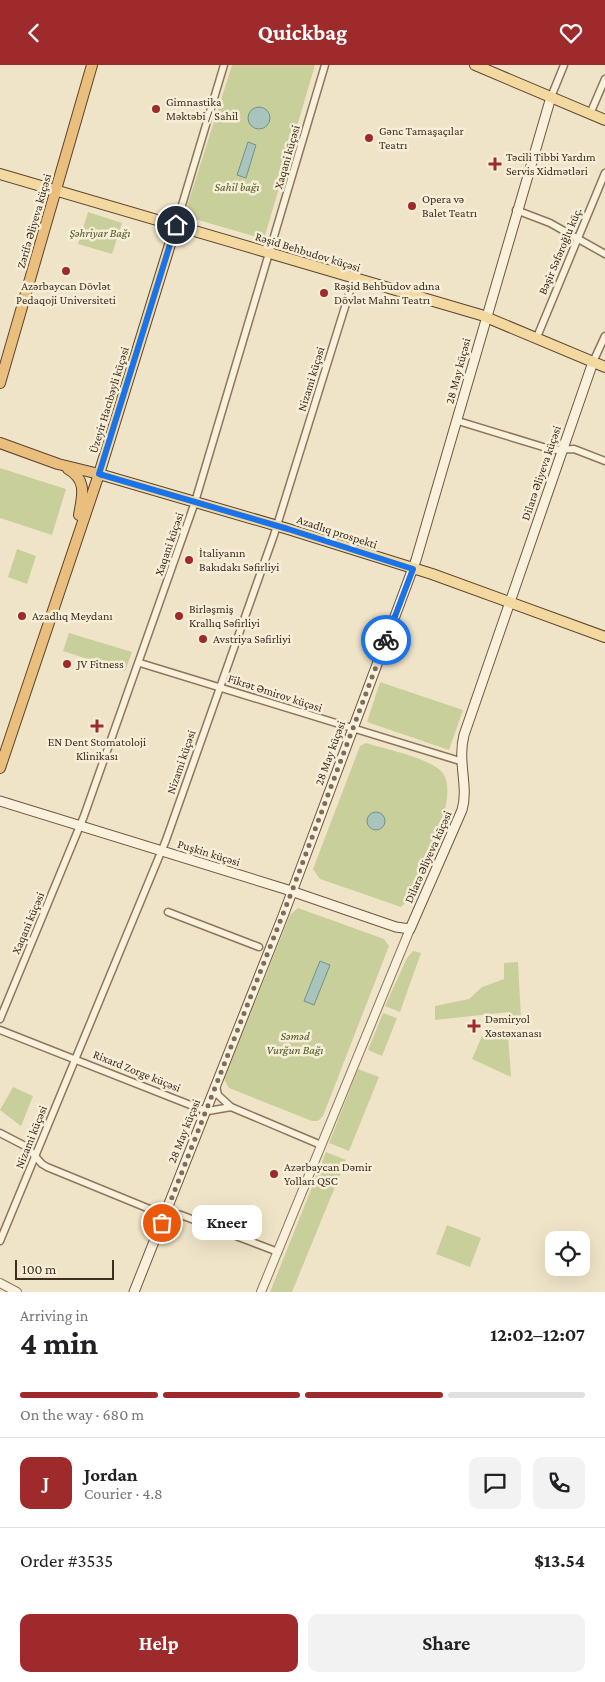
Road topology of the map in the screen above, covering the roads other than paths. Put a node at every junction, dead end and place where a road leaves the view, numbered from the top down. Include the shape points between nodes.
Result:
1 (92, 65) edge
2 (224, 65) edge
3 (326, 65) edge
4 (475, 65) edge
5 (564, 65) edge
6 (493, 69) edge
7 (605, 79) edge
8 (551, 97) junction
9 (590, 114) junction
10 (605, 120) edge
11 (0, 173) edge
12 (605, 173) edge
13 (57, 189) junction
14 (516, 210) junction
15 (176, 225) junction
16 (578, 238) junction
17 (270, 253) junction
18 (605, 254) edge
19 (354, 278) junction
20 (485, 317) junction
21 (605, 336) edge
22 (537, 337) junction
23 (593, 362) junction
24 (605, 367) edge
25 (0, 383) edge
26 (458, 421) junction
27 (0, 443) edge
28 (562, 450) junction
29 (0, 451) edge
30 (605, 461) edge
31 (58, 464) junction
32 (99, 474) junction
33 (195, 502) junction
34 (277, 526) junction
35 (74, 545) junction
36 (413, 569) junction
37 (509, 602) junction
38 (605, 637) edge
39 (140, 663) junction
40 (220, 687) junction
41 (353, 728) junction
42 (460, 761) junction
43 (0, 768) edge
44 (0, 801) edge
45 (80, 827) junction
46 (161, 851) junction
47 (292, 891) junction
48 (168, 912) dead end
49 (410, 929) junction
50 (259, 947) dead end
51 (0, 1019) edge
52 (0, 1029) edge
53 (74, 1059) junction
54 (216, 1082) junction
55 (231, 1107) junction
56 (206, 1110) junction
57 (0, 1133) edge
58 (321, 1145) junction
59 (35, 1156) junction
60 (165, 1211) junction
61 (0, 1241) edge
62 (278, 1252) junction
63 (0, 1283) edge
64 (18, 1292) edge
65 (134, 1292) edge
66 (261, 1292) edge

1 - 13 highway, Zərifə Əliyeva küçəsi
2 - 15 street, Üzeyir Hacıbəyli küçəsi
3 - 17 street, Xaqani küçəsi
4 - 6 main road
5 - 8 street
6 - 8 main road
7 - 9 street
8 - 9 main road
8 - 14 main road, 28 May küçəsi
9 - 10 main road
11 - 13 main road, Rəşid Behbudov küçəsi
12 - 16 street, Bəşir Səfəroğlu küç.
13 - 15 main road, Rəşid Behbudov küçəsi
13 - 25 highway, Zərifə Əliyeva küçəsi
14 - 16 street
14 - 20 main road, 28 May küçəsi
15 - 17 main road, Rəşid Behbudov küçəsi
15 - 32 main road, Üzeyir Hacıbəyli küçəsi
16 - 18 street
16 - 22 street, Bəşir Səfəroğlu küç.
17 - 19 main road, Rəşid Behbudov küçəsi
17 - 33 street, Xaqani küçəsi
19 - 20 main road, Rəşid Behbudov küçəsi
19 - 34 street, Nizami küçəsi
20 - 22 main road, Rəşid Behbudov küçəsi
20 - 26 main road, 28 May küçəsi
21 - 23 street, Dilarə Əliyeva küçəsi
22 - 23 main road, Rəşid Behbudov küçəsi
23 - 24 main road, Rəşid Behbudov küçəsi
23 - 28 main road, Dilarə Əliyeva küçəsi
26 - 28 street
26 - 36 main road, 28 May küçəsi
27 - 31 highway, Azadlıq prospekti
28 - 30 street via 574,449
28 - 37 main road, Dilarə Əliyeva küçəsi
29 - 31 highway, Azadlıq prospekti
31 - 32 highway, Azadlıq prospekti
31 - 35 highway via 75,473 83,490
32 - 33 main road, Azadlıq prospekti
32 - 35 highway, Üzeyir Hacıbəyli küçəsi
33 - 34 main road, Azadlıq prospekti
33 - 39 street, Xaqani küçəsi
34 - 36 main road, Azadlıq prospekti
34 - 40 street, Nizami küçəsi
35 - 43 highway, Üzeyir Hacıbəyli küçəsi
36 - 37 main road, Azadlıq prospekti
36 - 41 main road, 28 May küçəsi
37 - 38 main road, Azadlıq prospekti
37 - 42 main road, Dilarə Əliyeva küçəsi via 464,735
39 - 40 street, Fikrət Əmirov küçəsi
39 - 45 street, Xaqani küçəsi
40 - 41 street, Fikrət Əmirov küçəsi
40 - 46 street, Nizami küçəsi
41 - 42 street, Fikrət Əmirov küçəsi
41 - 47 main road, 28 May küçəsi
42 - 49 main road, Dilarə Əliyeva küçəsi via 464,795 462,810
44 - 45 main road, Puşkin küçəsi
45 - 46 main road, Puşkin küçəsi
45 - 51 street, Xaqani küçəsi
46 - 47 main road, Puşkin küçəsi
46 - 53 street, Nizami küçəsi
47 - 49 main road, Puşkin küçəsi
47 - 54 main road, 28 May küçəsi
48 - 50 street
49 - 58 street, Dilarə Əliyeva küçəsi
52 - 53 street, Rixard Zorge küçəsi
53 - 56 street, Rixard Zorge küçəsi
53 - 59 street, Nizami küçəsi
54 - 55 street via 218,1095
54 - 56 main road, 28 May küçəsi
55 - 56 street, Rixard Zorge küçəsi
55 - 58 street, Rixard Zorge küçəsi
56 - 60 main road, 28 May küçəsi
57 - 59 street via 27,1147
58 - 62 street, Dilarə Əliyeva küçəsi
59 - 60 street via 46,1167 143,1206
59 - 61 street, Nizami küçəsi
60 - 62 street
60 - 65 main road, 28 May küçəsi
62 - 66 street, Dilarə Əliyeva küçəsi
63 - 64 street

